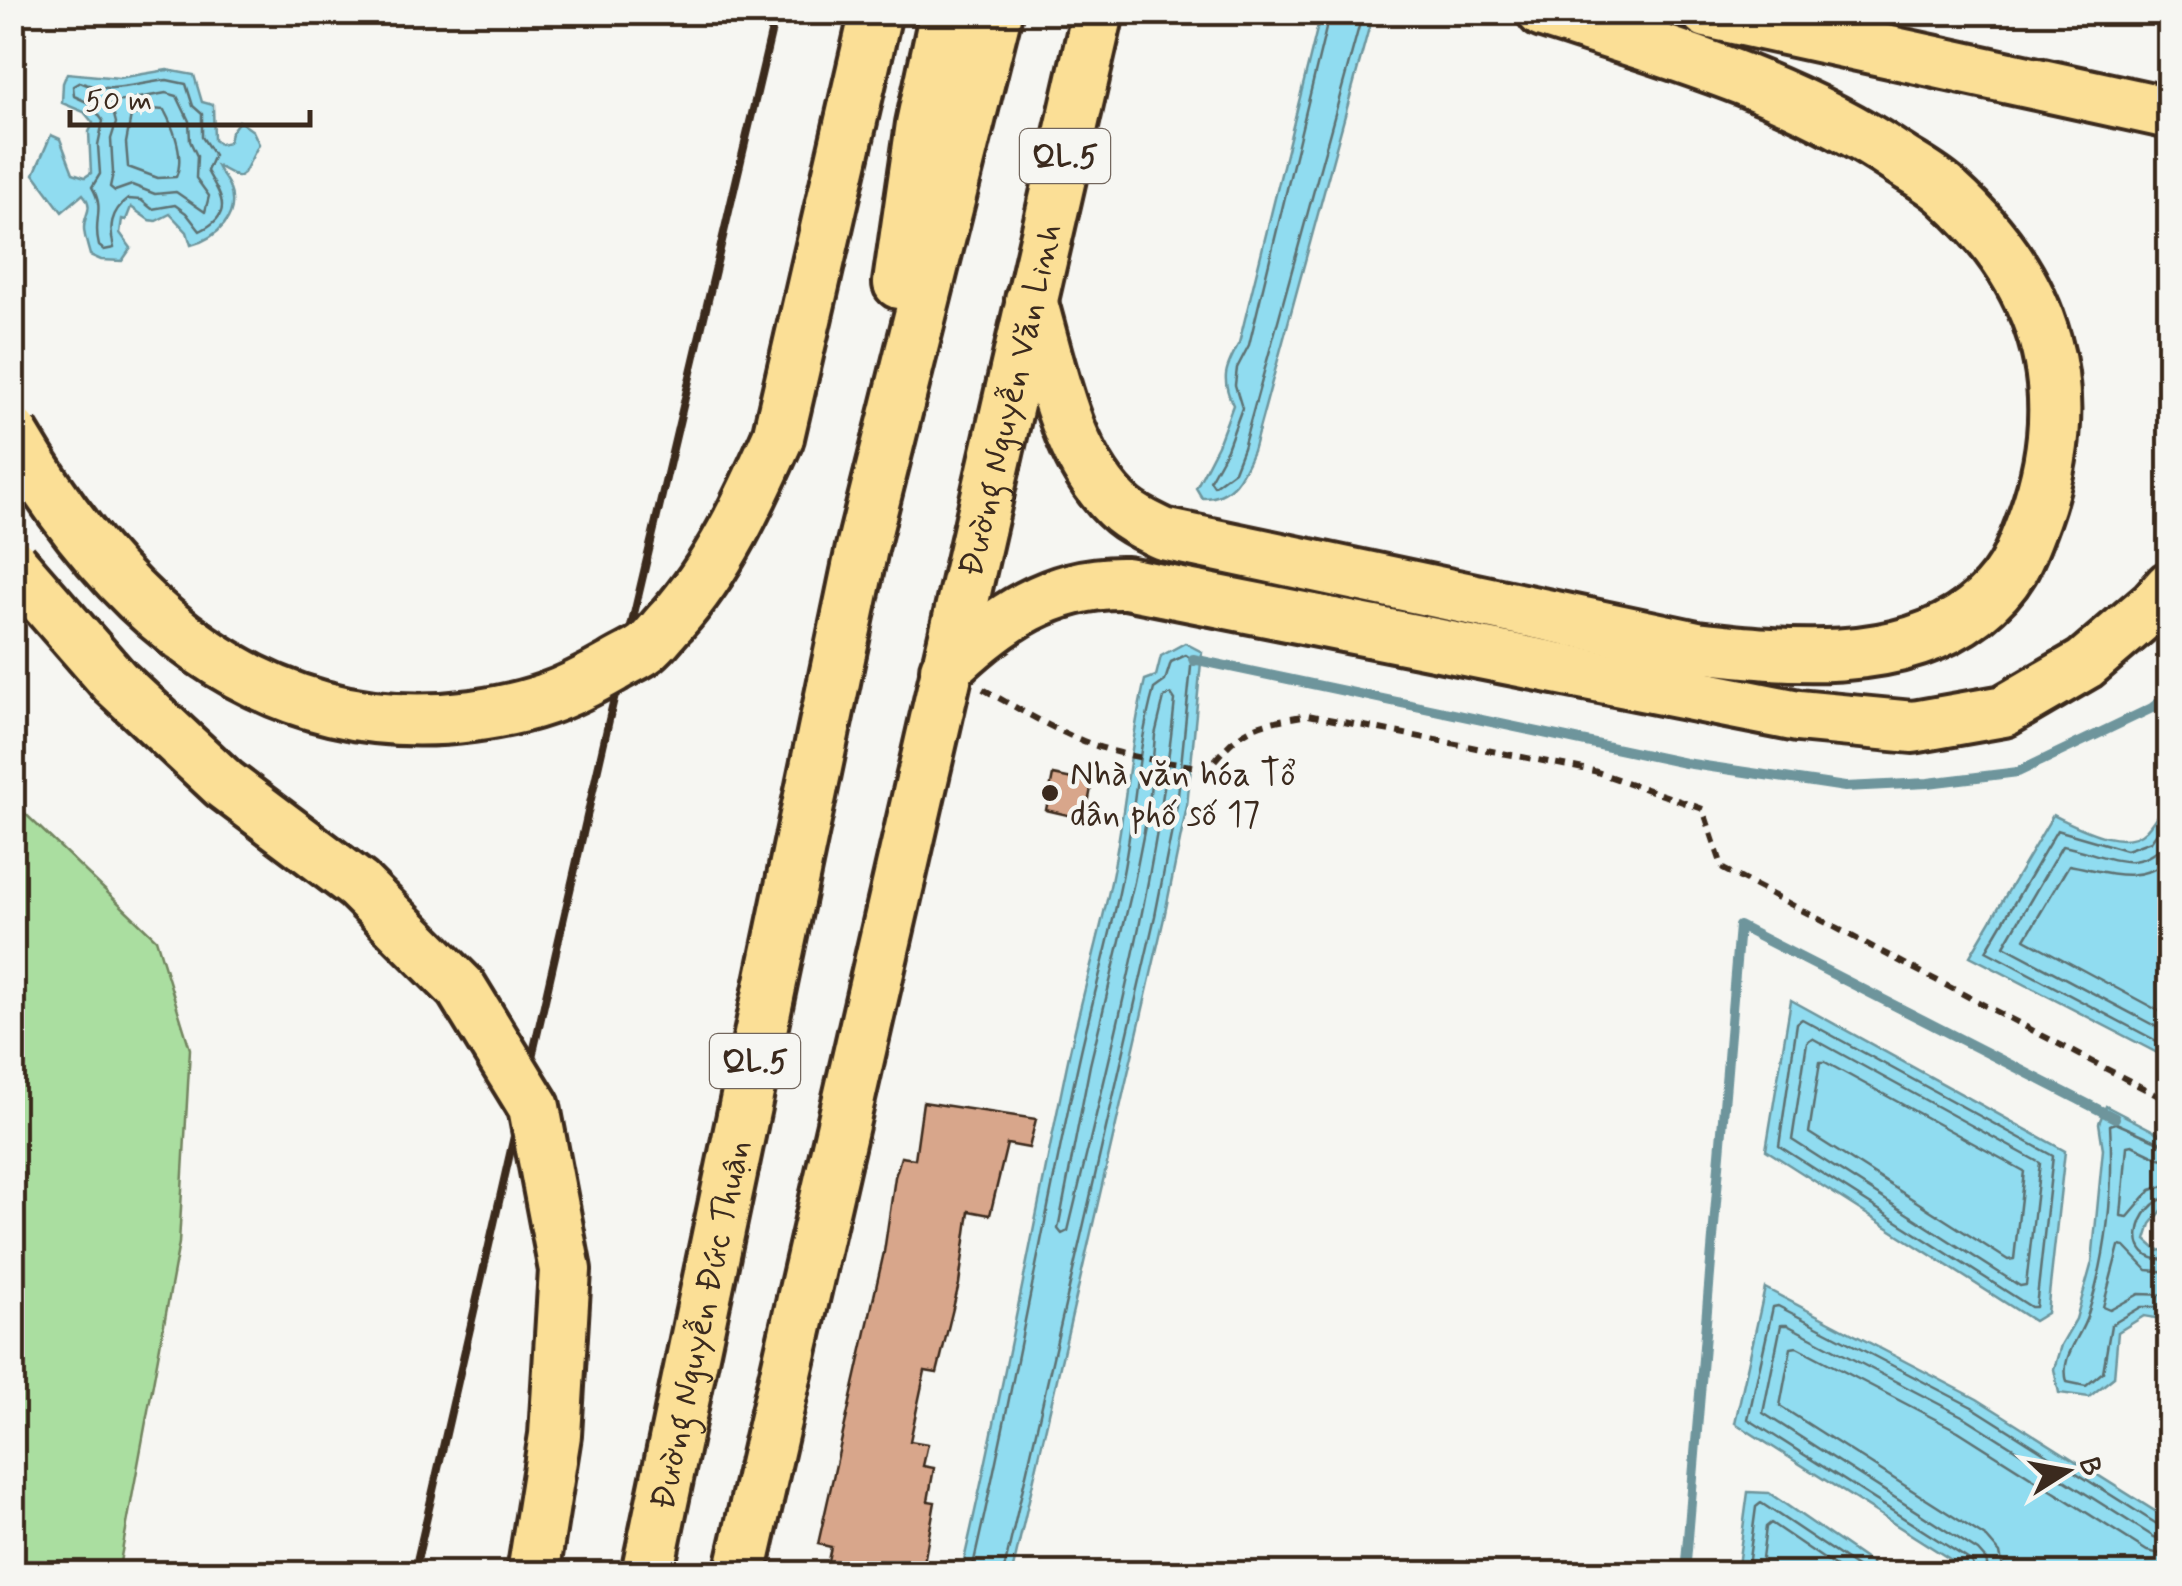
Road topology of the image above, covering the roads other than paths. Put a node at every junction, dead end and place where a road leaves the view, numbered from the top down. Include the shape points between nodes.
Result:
1 (876, 12) edge
2 (946, 12) edge
3 (996, 12) edge
4 (1098, 12) edge
5 (1543, 12) edge
6 (1708, 12) edge
7 (2170, 112) edge
8 (1031, 300) junction
9 (12, 433) edge
10 (862, 548) junction
11 (12, 564) edge
12 (2170, 587) edge
13 (946, 669) junction
14 (534, 1574) edge
15 (647, 1574) edge
16 (740, 1574) edge

1 - 9 highway, bridge via 778,437 745,512 693,596 646,647 566,694 440,720 344,713 270,691 150,611 95,555
2 - 10 highway via 922,124
3 - 10 highway, QL.5
4 - 8 highway, Đường Nguyễn Văn Linh / QL.5
5 - 8 highway via 1709,64 1854,129 1946,190 2003,251 2038,313 2055,385 2054,447 2014,572 1973,612 1924,638 1861,654 1776,656 1696,647 1188,542 1140,523 1112,500 1070,431
6 - 7 highway
8 - 13 highway, Đường Nguyễn Văn Linh / QL.5
10 - 15 highway, Đường Nguyễn Đức Thuận / QL.5
11 - 14 highway, bridge via 115,682 224,784 358,885 461,988 534,1106 565,1270 555,1435
12 - 13 highway via 2085,664 2004,711 1914,727 1798,716 1126,583 1081,586 1032,602
13 - 16 highway, QL.5

